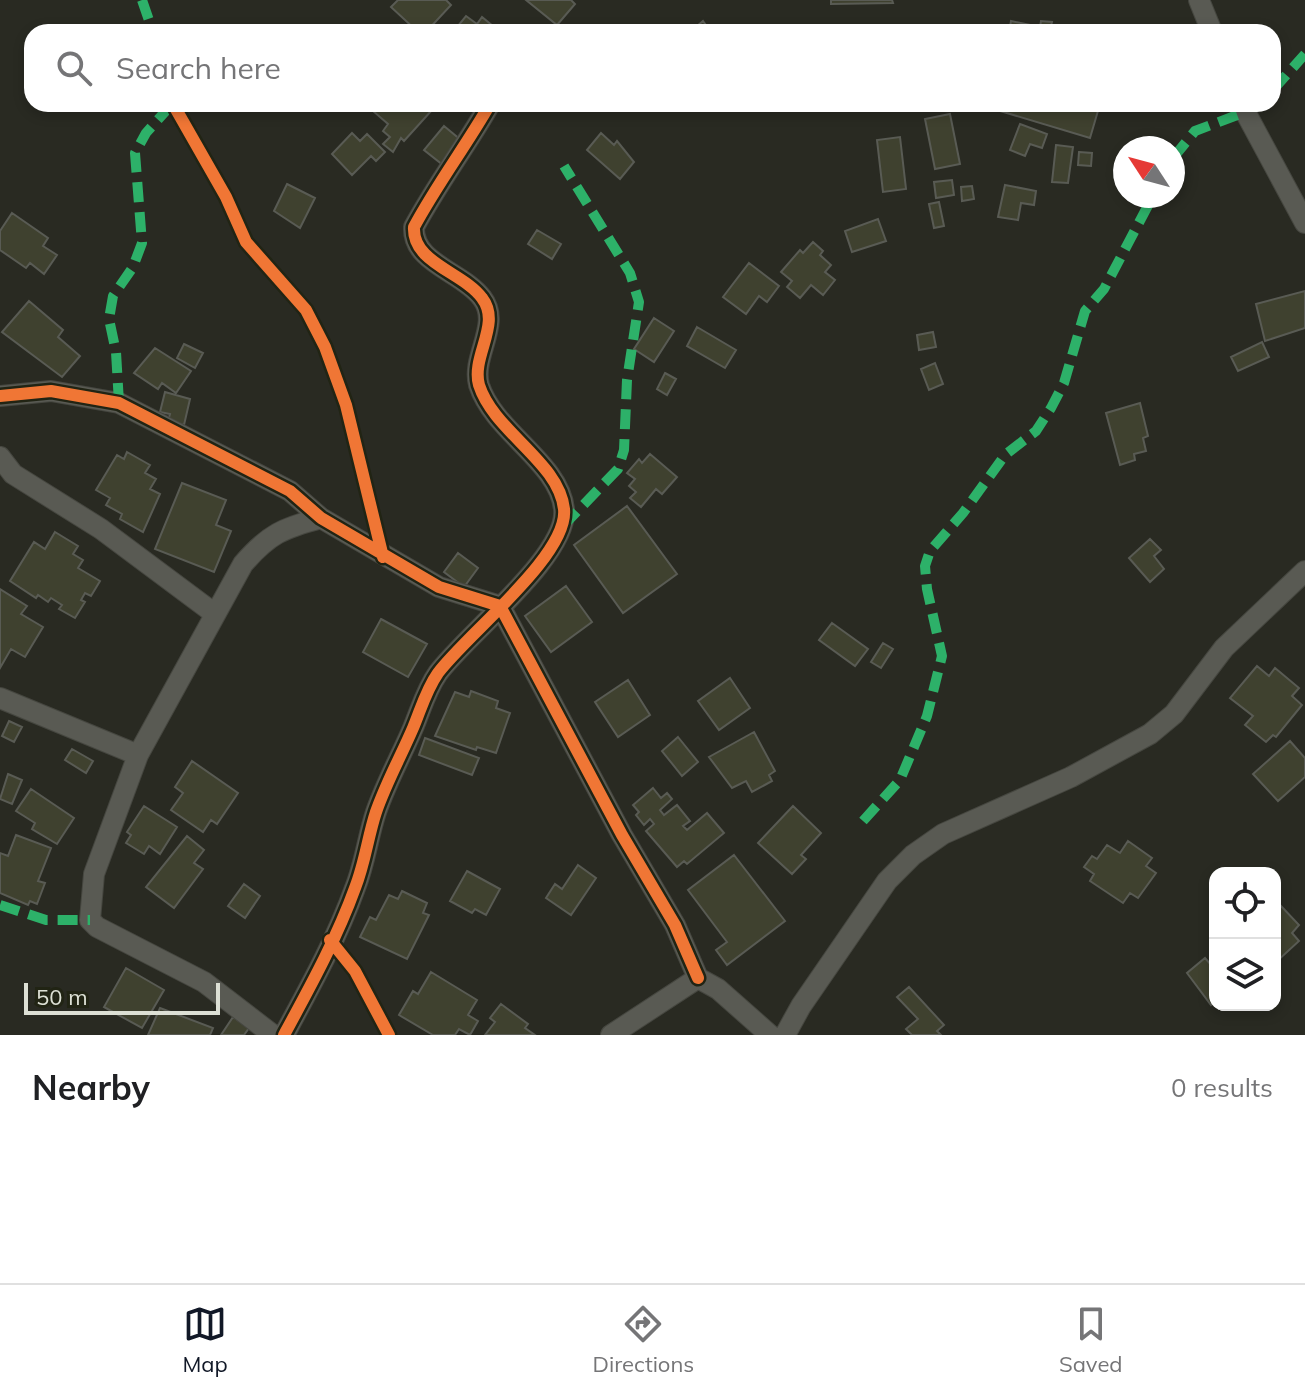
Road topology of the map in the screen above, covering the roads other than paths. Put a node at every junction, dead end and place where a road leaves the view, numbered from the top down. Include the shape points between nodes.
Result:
1 (1199, 0) edge
2 (1209, 24) edge
3 (486, 112) edge
4 (1245, 112) edge
5 (1305, 223) edge
6 (0, 396) edge
7 (0, 457) edge
8 (321, 518) junction
9 (1305, 571) edge
10 (500, 606) junction
11 (215, 614) junction
12 (0, 698) edge
13 (138, 755) junction
14 (698, 978) junction
15 (273, 1035) edge
16 (284, 1035) edge
17 (611, 1035) edge
18 (770, 1035) edge
19 (785, 1035) edge

1 - 2 street
3 - 10 street via 438,183 414,235 420,250 484,300 489,312 478,382 494,416 551,478 564,507 554,548
4 - 5 street
6 - 8 street via 51,391 119,403 290,491
7 - 11 street via 13,474 114,537
8 - 10 street via 439,587
8 - 11 street via 267,537 243,564
9 - 19 street via 1224,648 1174,714 1150,734 1071,777 943,834 913,855 887,881
10 - 14 street via 675,925
10 - 16 street via 457,647 430,684 376,812 352,897
11 - 13 street
12 - 13 street
13 - 15 street via 94,874 90,920 204,982
14 - 17 street
14 - 18 street

